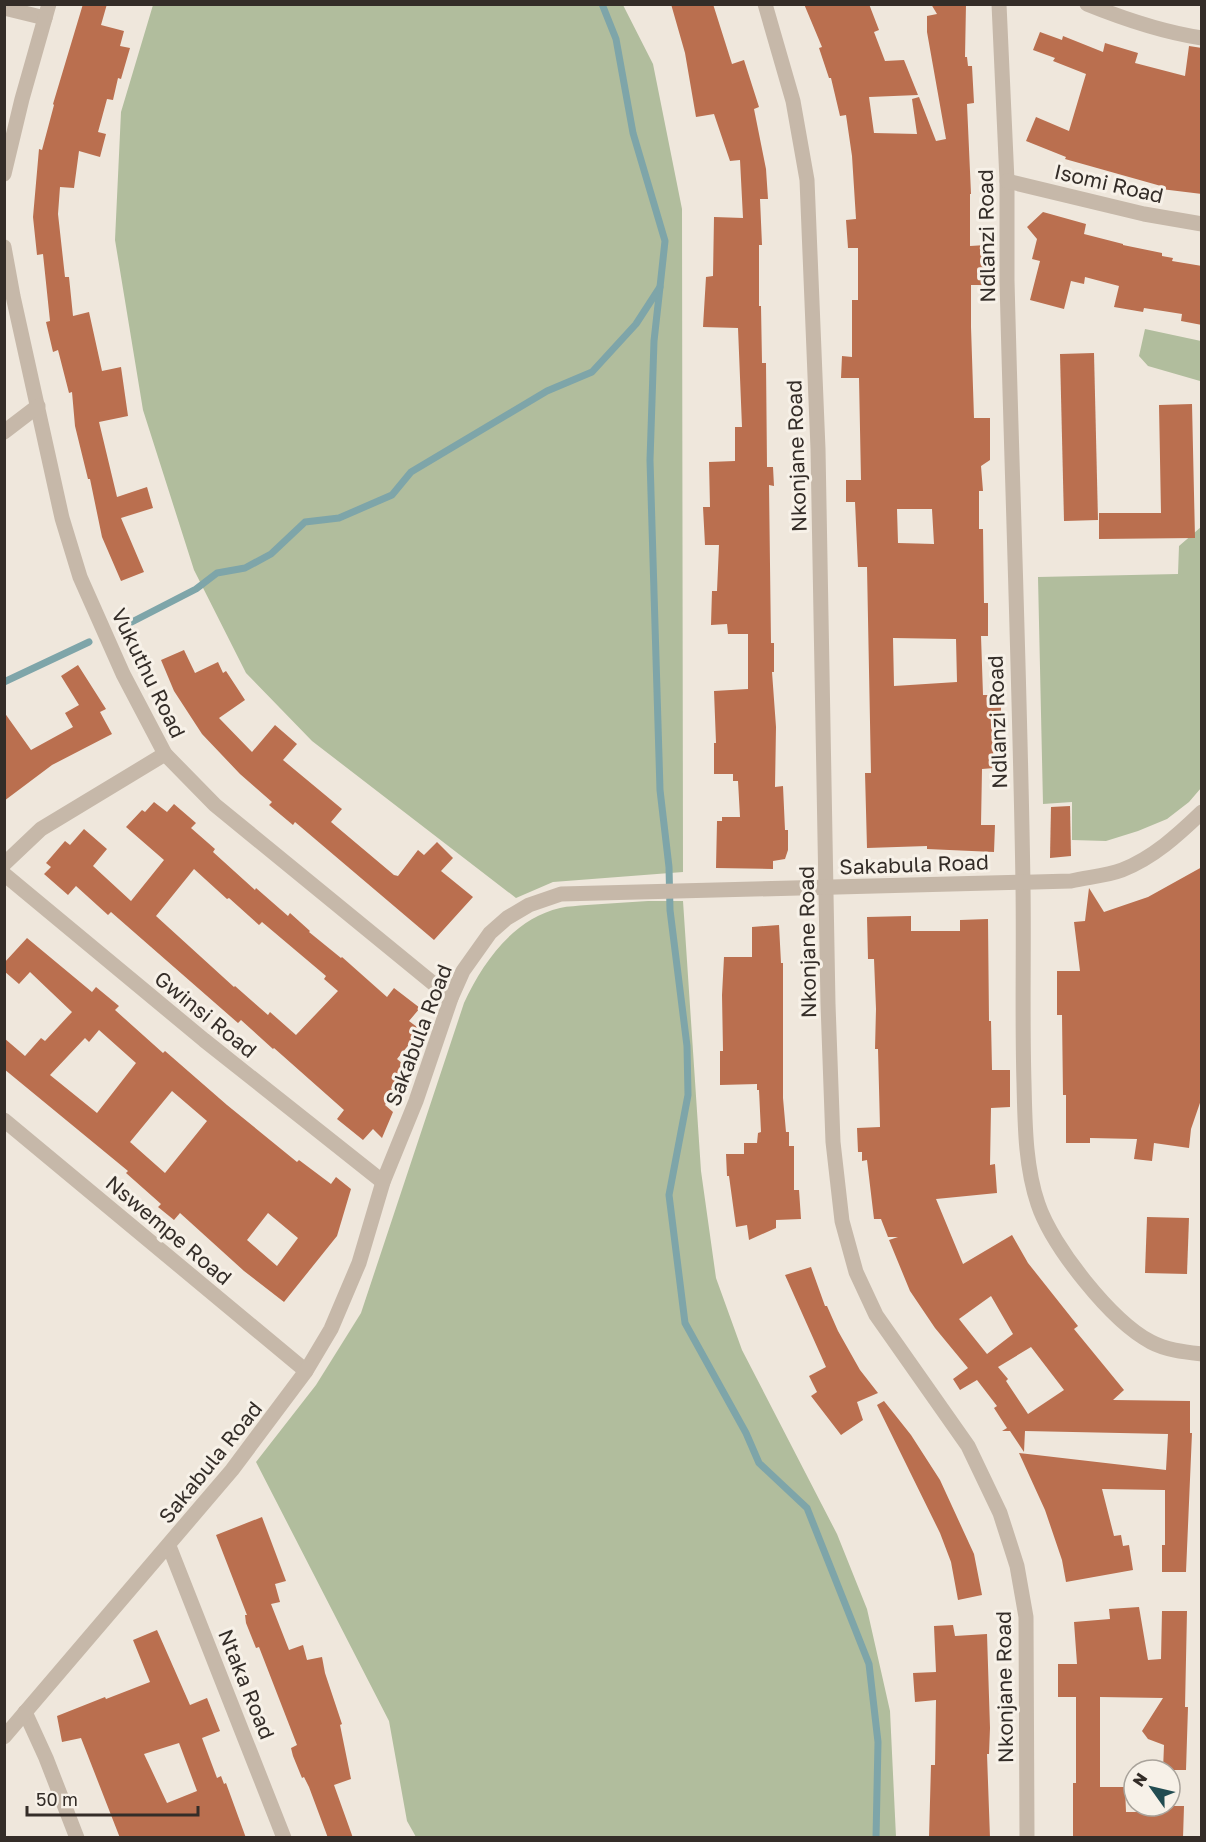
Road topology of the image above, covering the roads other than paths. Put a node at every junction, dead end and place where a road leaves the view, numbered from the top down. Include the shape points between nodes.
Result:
1 (765, 4) edge
2 (999, 4) edge
3 (1087, 4) edge
4 (4, 8) edge
5 (47, 11) edge
6 (1202, 38) edge
7 (4, 174) edge
8 (1007, 181) junction
9 (1202, 224) edge
10 (4, 247) edge
11 (38, 406) junction
12 (4, 432) edge
13 (165, 754) junction
14 (1202, 812) edge
15 (4, 864) edge
16 (4, 874) edge
17 (1023, 882) junction
18 (827, 888) junction
19 (451, 998) junction
20 (4, 1120) edge
21 (383, 1182) junction
22 (1202, 1354) edge
23 (306, 1371) junction
24 (169, 1546) junction
25 (25, 1712) junction
26 (4, 1737) edge
27 (77, 1838) edge
28 (284, 1838) edge
29 (1027, 1838) edge

1 - 18 street, Nkonjane Road via 793,101 807,180 818,449
2 - 8 street, Ndlanzi Road
3 - 6 street via 1129,20
4 - 5 street
5 - 7 street
8 - 9 street, Isomi Road
8 - 17 street, Ndlanzi Road
10 - 11 street, Vukuthu Road
11 - 12 street
11 - 13 street, Vukuthu Road via 62,518 80,578 123,674
13 - 15 street via 40,829
13 - 19 street, Vukuthu Road via 215,805
14 - 17 street, Sakabula Road via 1148,857 1121,870 1071,881
16 - 21 street, Gwinsi Road
17 - 18 street, Sakabula Road
17 - 22 street, Ndlanzi Road via 1025,1115 1030,1176 1038,1206 1054,1238 1121,1321 1151,1342
18 - 19 street, Sakabula Road via 561,894 529,905 490,933 463,971
18 - 29 street, Nkonjane Road via 834,1142 842,1221 856,1272 876,1316 968,1446 1000,1513 1017,1566 1026,1617
19 - 21 street, Sakabula Road
20 - 23 street, Nswempe Road
21 - 23 street, Sakabula Road via 359,1263 331,1329
23 - 24 street, Sakabula Road
24 - 25 street, Sakabula Road
24 - 28 street, Ntaka Road
25 - 26 street, Sakabula Road
25 - 27 street

